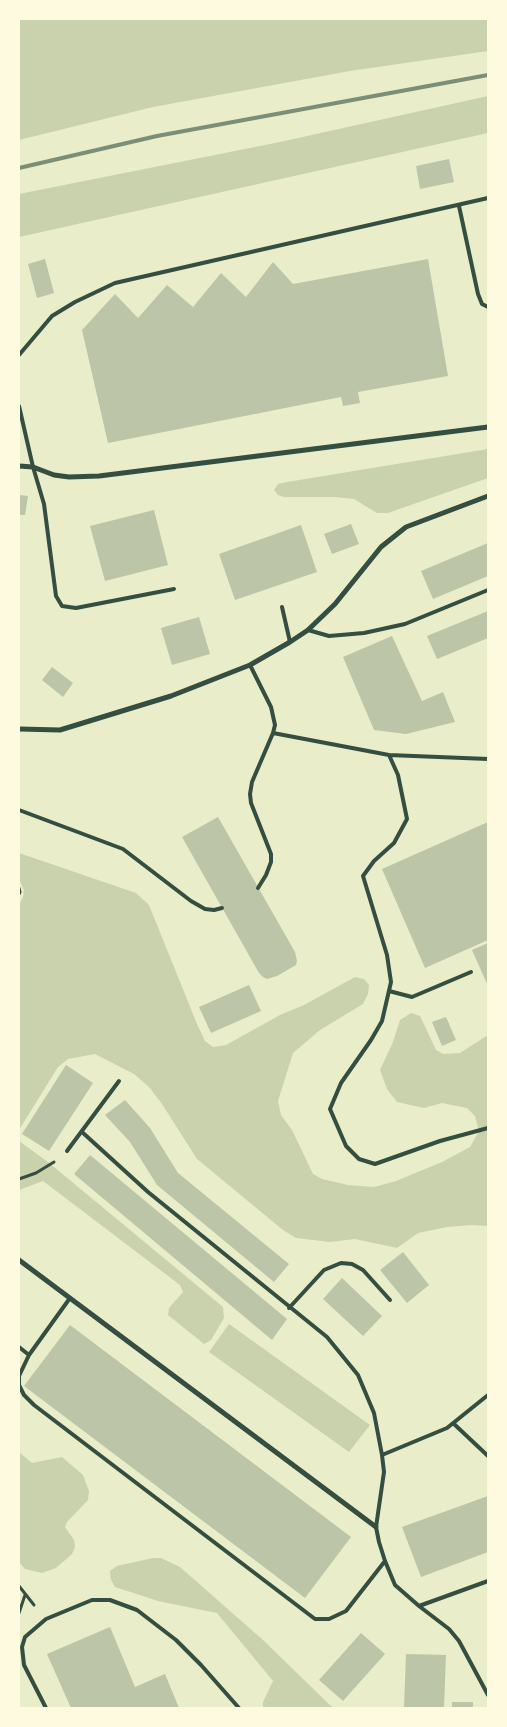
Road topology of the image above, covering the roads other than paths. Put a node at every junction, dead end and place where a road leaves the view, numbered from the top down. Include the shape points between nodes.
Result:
1 (488, 198) edge
2 (459, 206) junction
3 (488, 306) edge
4 (19, 355) edge
5 (19, 406) edge
6 (488, 427) edge
7 (19, 466) edge
8 (33, 467) junction
9 (488, 496) edge
10 (174, 589) dead end
11 (488, 590) edge
12 (282, 607) dead end
13 (308, 630) junction
14 (290, 642) junction
15 (250, 665) junction
16 (19, 729) edge
17 (273, 733) junction
18 (390, 755) junction
19 (488, 759) edge
20 (19, 810) edge
21 (258, 888) dead end
22 (222, 908) dead end
23 (471, 972) dead end
24 (389, 991) junction
25 (119, 1081) dead end
26 (488, 1128) edge
27 (82, 1132) junction
28 (67, 1151) road end
29 (19, 1260) edge
30 (70, 1298) junction
31 (390, 1300) dead end
32 (289, 1308) junction
33 (19, 1347) edge
34 (29, 1355) junction
35 (19, 1386) edge
36 (488, 1395) edge
37 (454, 1424) junction
38 (382, 1455) junction
39 (488, 1456) edge
40 (376, 1527) junction
41 (385, 1561) junction
42 (488, 1581) edge
43 (419, 1606) junction
44 (488, 1695) edge
45 (46, 1708) edge
46 (239, 1708) edge

1 - 2 lane
2 - 3 lane via 478,294 482,304
2 - 4 lane via 115,284 52,316
5 - 8 lane
6 - 8 street via 99,476 54,475
7 - 8 street
8 - 10 lane via 44,504 56,596 62,606 76,608
9 - 13 street via 406,527 381,547 335,604
11 - 13 lane via 405,624 329,636
12 - 14 lane
13 - 14 street
14 - 15 street
15 - 16 street via 171,696 60,730
15 - 17 lane via 271,707 275,725
17 - 18 lane
17 - 21 lane via 250,794 271,854 271,862
18 - 19 lane
18 - 24 lane via 398,775 407,819 394,843 374,861 364,876 387,955
20 - 22 lane via 123,849 191,901 205,909
23 - 24 lane via 412,997
24 - 26 lane via 382,1020 341,1083 330,1109 346,1146 359,1159 375,1164
25 - 27 lane
27 - 28 lane
27 - 32 lane via 148,1192
29 - 30 street
30 - 34 lane
30 - 40 street
31 - 32 lane via 363,1270 341,1263 324,1270
32 - 38 lane via 326,1337 358,1375 374,1413
33 - 34 lane
34 - 35 lane via 19,1376
35 - 41 lane via 34,1405 315,1619 329,1619 346,1611
36 - 37 lane
37 - 38 lane
37 - 39 lane
38 - 40 lane via 384,1472
40 - 41 lane
41 - 43 lane via 395,1585
42 - 43 lane
43 - 44 lane via 459,1641
45 - 46 lane via 24,1665 24,1637 46,1618 92,1600 110,1600 137,1610 176,1640

